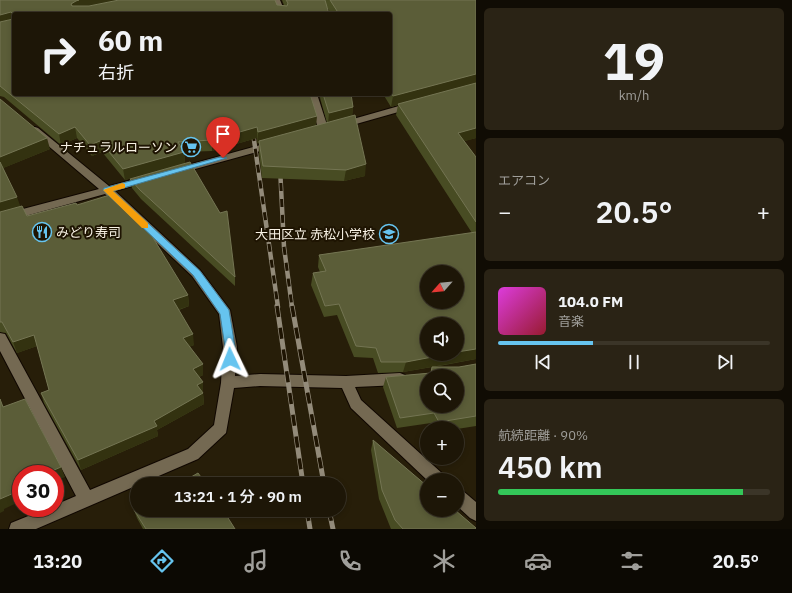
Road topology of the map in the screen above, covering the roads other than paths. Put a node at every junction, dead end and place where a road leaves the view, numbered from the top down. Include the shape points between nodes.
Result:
1 (276, 0) edge
2 (281, 12) edge
3 (312, 96) edge
4 (426, 102) edge
5 (24, 120) edge
6 (287, 141) edge
7 (107, 190) junction
8 (0, 219) edge
9 (0, 338) edge
10 (416, 376) edge
11 (228, 382) junction
12 (346, 382) junction
13 (430, 473) edge
14 (86, 499) junction
15 (464, 502) edge
16 (476, 512) edge
17 (17, 529) edge

1 - 2 street
3 - 4 street via 321,132
5 - 7 street
6 - 7 street
7 - 8 street
7 - 11 street via 196,273 225,313 230,347
9 - 14 street
10 - 12 street via 394,380
11 - 12 street
11 - 14 street via 221,428 193,454
12 - 13 street via 356,404
14 - 17 street
15 - 16 street

